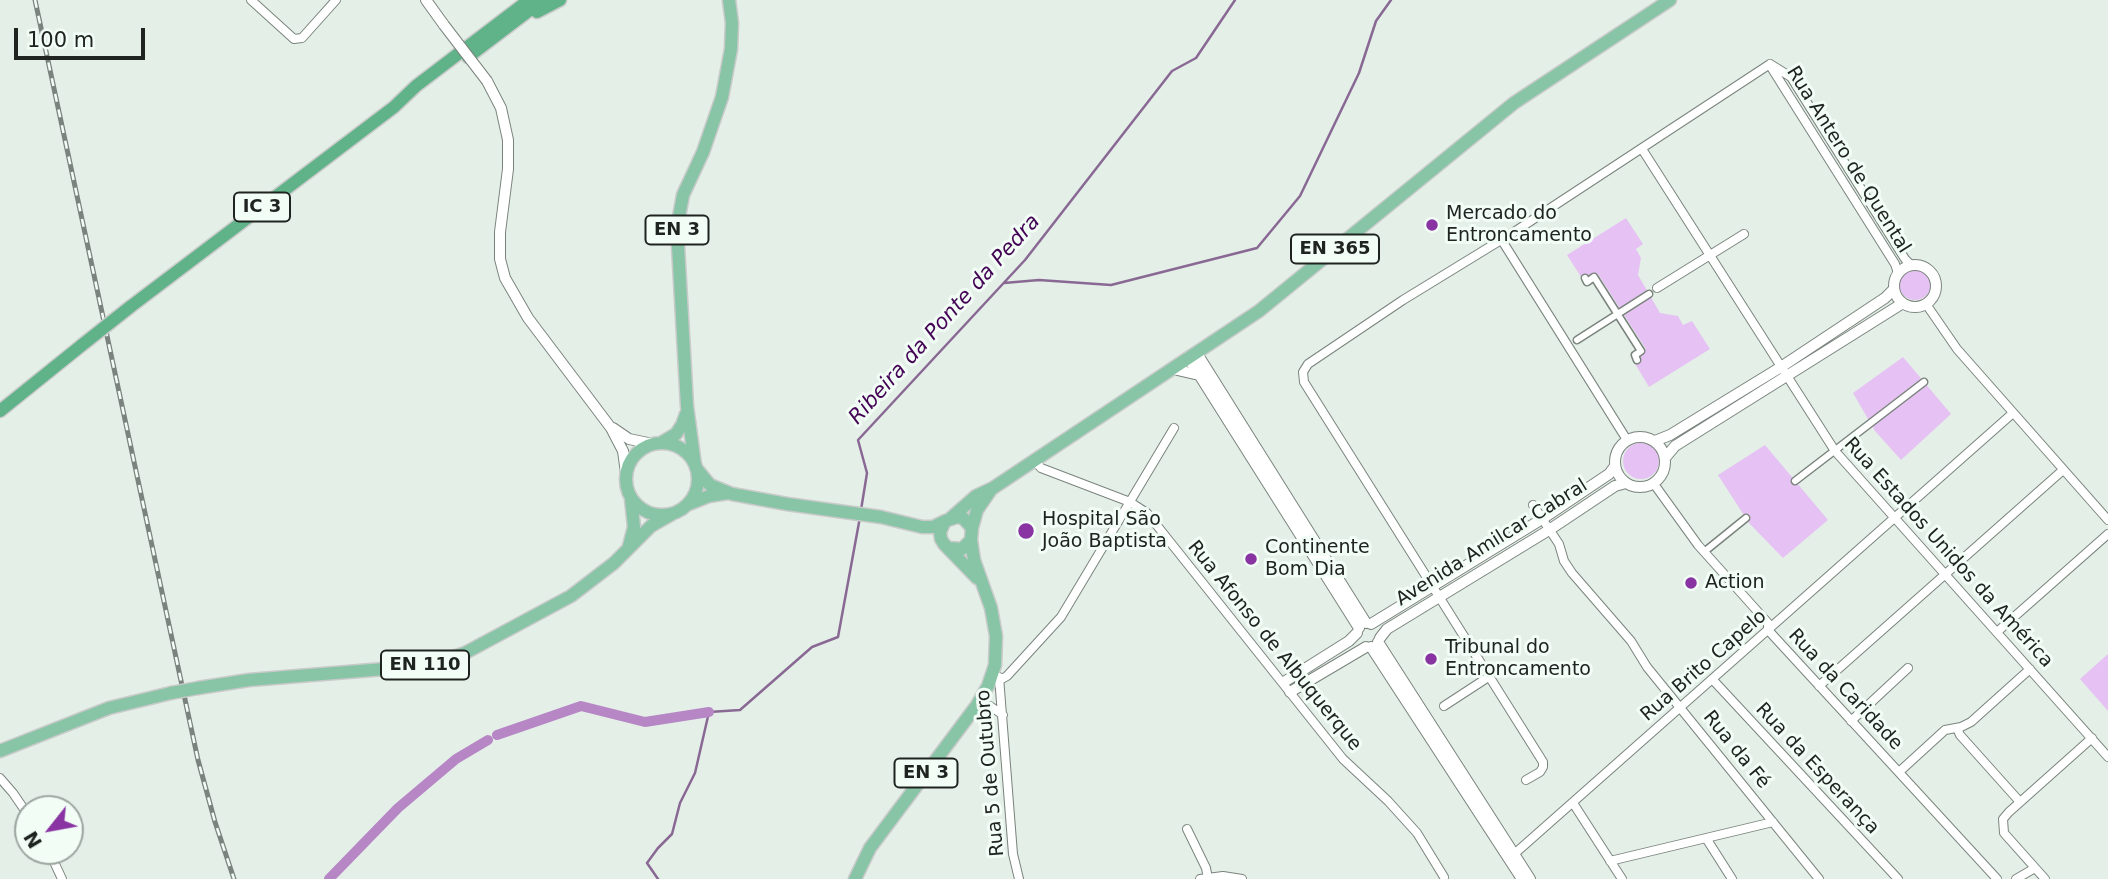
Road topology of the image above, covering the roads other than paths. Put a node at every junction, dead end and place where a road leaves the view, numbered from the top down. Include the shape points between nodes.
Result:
1 (336, 0) edge
2 (426, 0) edge
3 (522, 0) edge
4 (528, 0) edge
5 (543, 0) edge
6 (559, 0) edge
7 (722, 0) edge
8 (729, 0) edge
9 (1670, 0) edge
10 (256, 2) edge
11 (511, 13) junction
12 (509, 27) junction
13 (729, 62) junction
14 (1770, 64) junction
15 (394, 107) junction
16 (1642, 149) junction
17 (1744, 234) dead end
18 (1501, 239) junction
19 (1709, 255) junction
20 (1911, 265) junction
21 (1898, 274) junction
22 (1585, 278) dead end
23 (1894, 289) junction
24 (1653, 291) joint
25 (1903, 303) junction
26 (1926, 304) junction
27 (1617, 315) junction
28 (1216, 339) junction
29 (1577, 340) dead end
30 (1192, 355) junction
31 (1637, 360) dead end
32 (1173, 369) junction
33 (1202, 372) junction
34 (1783, 372) junction
35 (1924, 382) dead end
36 (687, 406) junction
37 (0, 411) edge
38 (2013, 413) junction
39 (606, 420) junction
40 (1174, 428) dead end
41 (1627, 440) junction
42 (1655, 441) junction
43 (657, 444) junction
44 (1835, 451) junction
45 (1665, 458) junction
46 (1034, 460) junction
47 (1615, 466) junction
48 (695, 467) junction
49 (2063, 470) junction
50 (626, 473) junction
51 (1795, 481) dead end
52 (1626, 483) junction
53 (1654, 484) junction
54 (993, 488) junction
55 (732, 494) junction
56 (631, 497) junction
57 (1130, 502) junction
58 (1533, 505) dead end
59 (686, 506) junction
60 (671, 514) junction
61 (1746, 518) dead end
62 (1896, 518) junction
63 (948, 519) junction
64 (1542, 519) junction
65 (879, 520) junction
66 (2108, 520) edge
67 (1549, 530) junction
68 (971, 534) junction
69 (2108, 534) edge
70 (947, 546) junction
71 (1704, 552) junction
72 (623, 555) junction
73 (1946, 574) junction
74 (980, 582) junction
75 (1433, 587) junction
76 (1440, 597) junction
77 (1363, 627) junction
78 (1768, 630) junction
79 (1997, 632) junction
80 (1374, 643) junction
81 (995, 665) junction
82 (1908, 668) dead end
83 (2030, 669) junction
84 (1490, 676) junction
85 (1000, 680) junction
86 (1713, 680) junction
87 (1284, 682) junction
88 (1819, 685) junction
89 (1290, 692) junction
90 (976, 705) junction
91 (1444, 706) dead end
92 (1681, 707) junction
93 (1003, 715) junction
94 (1851, 721) junction
95 (1957, 728) junction
96 (2092, 738) junction
97 (0, 751) edge
98 (2108, 757) edge
99 (1899, 772) junction
100 (0, 778) edge
101 (1526, 780) dead end
102 (14, 795) edge
103 (2020, 802) junction
104 (1573, 803) junction
105 (1773, 822) junction
106 (1188, 829) dead end
107 (1706, 838) junction
108 (1512, 857) junction
109 (1610, 861) junction
110 (2035, 867) junction
111 (1205, 878) edge
112 (1443, 878) edge
113 (855, 879) edge
114 (1019, 879) edge
115 (1241, 879) edge
116 (1522, 879) edge
117 (1530, 879) edge
118 (1622, 879) edge
119 (1732, 879) edge
120 (1819, 879) edge
121 (1898, 879) edge
122 (1997, 879) edge
123 (2017, 879) edge
124 (2045, 879) edge

1 - 10 street via 302,38 294,39
2 - 39 street, bridge via 487,81 501,108 508,140 500,232 505,278 528,318
3 - 11 highway
4 - 11 highway, IC 3
5 - 12 highway, IC 3
6 - 12 highway
7 - 13 main road, EN 3
8 - 13 main road, EN 3
9 - 28 main road, EN 365 via 1514,103 1259,311
11 - 15 highway, IC 3
12 - 15 highway, IC 3
13 - 36 main road, EN 3 via 718,113 683,195 678,218
14 - 16 street
14 - 20 street, Rua Antero de Quental via 1791,77
14 - 21 street, Rua Antero de Quental
15 - 37 highway, IC 3, bridge
16 - 18 street
16 - 19 street, Rua Estados Unidos da América
17 - 19 street
18 - 41 street
18 - 75 street via 1403,300 1308,364 1303,372 1304,382
19 - 24 street
19 - 34 street, Rua Estados Unidos da América
20 - 21 street
20 - 26 street via 1926,267 1935,278 1935,292
21 - 23 street
22 - 27 street via 1587,282 1594,278
23 - 25 street
23 - 34 street
24 - 27 street
25 - 26 street
25 - 34 street
26 - 38 street via 1957,349
27 - 29 street
27 - 31 street via 1641,351 1634,355
28 - 30 main road, EN 365
28 - 33 street
30 - 32 main road, EN 365
30 - 33 street
32 - 33 street
32 - 46 main road, EN 365
33 - 77 street
34 - 42 street
34 - 44 street, Rua Estados Unidos da América
34 - 45 street via 1675,446
35 - 44 street
36 - 43 main road via 679,430
36 - 48 main road, EN 3
38 - 49 street
38 - 62 street, Rua Brito Capelo
39 - 43 street via 629,439
39 - 50 street via 621,446
40 - 57 street
41 - 42 street
41 - 47 street via 1617,452
42 - 45 street
43 - 48 main road, EN 3 via 680,448
43 - 50 main road via 635,454
44 - 51 street
44 - 62 street, Rua Estados Unidos da América
45 - 53 street via 1664,472
46 - 54 main road, EN 365
46 - 57 street, Rua Afonso de Albuquerque via 1041,468
47 - 52 street
47 - 64 street, Avenida Amilcar Cabral
48 - 55 main road, EN 3 via 710,485
48 - 59 main road, EN 3 via 696,489
49 - 66 street
49 - 73 street
50 - 56 main road
52 - 53 street
52 - 67 street, Avenida Amilcar Cabral via 1615,485
53 - 71 street, Rua da Caridade
54 - 63 main road, EN 365
54 - 68 main road, EN 365 via 977,510
55 - 59 main road, EN 3 via 709,496
55 - 65 main road, EN 3
56 - 60 main road via 648,512
56 - 72 main road via 634,532
57 - 85 street via 1061,618
57 - 87 street, Rua Afonso de Albuquerque via 1147,513
58 - 64 street, Rua da Fé
59 - 60 main road, EN 3
60 - 72 main road via 651,526
61 - 71 street
62 - 73 street, Rua Estados Unidos da América
62 - 78 street, Rua Brito Capelo
63 - 65 main road, EN 3 via 933,527
63 - 68 main road, EN 3 via 963,518
63 - 70 main road via 940,532
64 - 67 street, Rua da Fé
64 - 75 street, Avenida Amilcar Cabral
65 - 70 main road, EN 3
67 - 76 street, Avenida Amilcar Cabral
67 - 92 street, Rua da Fé via 1572,573 1632,641
68 - 70 main road via 962,549
68 - 74 main road, EN 3
69 - 79 street
70 - 74 main road, EN 3
71 - 78 street, Rua da Caridade via 1768,623
72 - 97 main road, EN 110, bridge via 557,604 452,658 409,667 265,678 171,693 109,708
73 - 79 street, Rua Estados Unidos da América
73 - 88 street
74 - 81 main road, EN 3 via 991,608
75 - 76 street
75 - 77 street, Avenida Amilcar Cabral
76 - 80 street, Avenida Amilcar Cabral via 1387,629
76 - 84 street
77 - 80 street via 1377,627
77 - 80 street via 1357,640
77 - 87 street, Avenida Amilcar Cabral
78 - 86 street, Rua Brito Capelo
78 - 88 street, Rua da Caridade
79 - 83 street, Rua Estados Unidos da América
80 - 89 street, Avenida Amilcar Cabral
80 - 108 street
81 - 85 street, Rua 5 de Outubro
81 - 90 main road, EN 3
82 - 94 street
83 - 95 street via 1971,722
83 - 96 street, Rua Estados Unidos da América
84 - 91 street
84 - 101 street via 1544,767
85 - 93 street, Rua 5 de Outubro
86 - 92 street, Rua Brito Capelo
86 - 121 street, Rua da Esperança
87 - 89 street, Rua Afonso de Albuquerque
88 - 94 street, Rua da Caridade
89 - 112 street, Rua Afonso de Albuquerque via 1343,759 1417,833
90 - 93 street via 990,706
90 - 113 main road, EN 3 via 870,848
92 - 104 street, Rua Brito Capelo
92 - 105 street, Rua da Fé
93 - 114 street, Rua 5 de Outubro via 1013,854
94 - 99 street, Rua da Caridade
95 - 99 street via 1945,730
95 - 103 street
96 - 98 street, Rua Estados Unidos da América
96 - 103 street
99 - 122 street, Rua da Caridade
100 - 102 street
103 - 110 street via 2006,815 2004,833
104 - 108 street, Rua Brito Capelo
104 - 109 street
105 - 107 street
105 - 120 street, Rua da Fé
106 - 111 street via 1206,868
107 - 109 street
107 - 119 street
108 - 116 street
108 - 117 street
109 - 118 street
110 - 123 street
110 - 124 street
111 - 115 street

